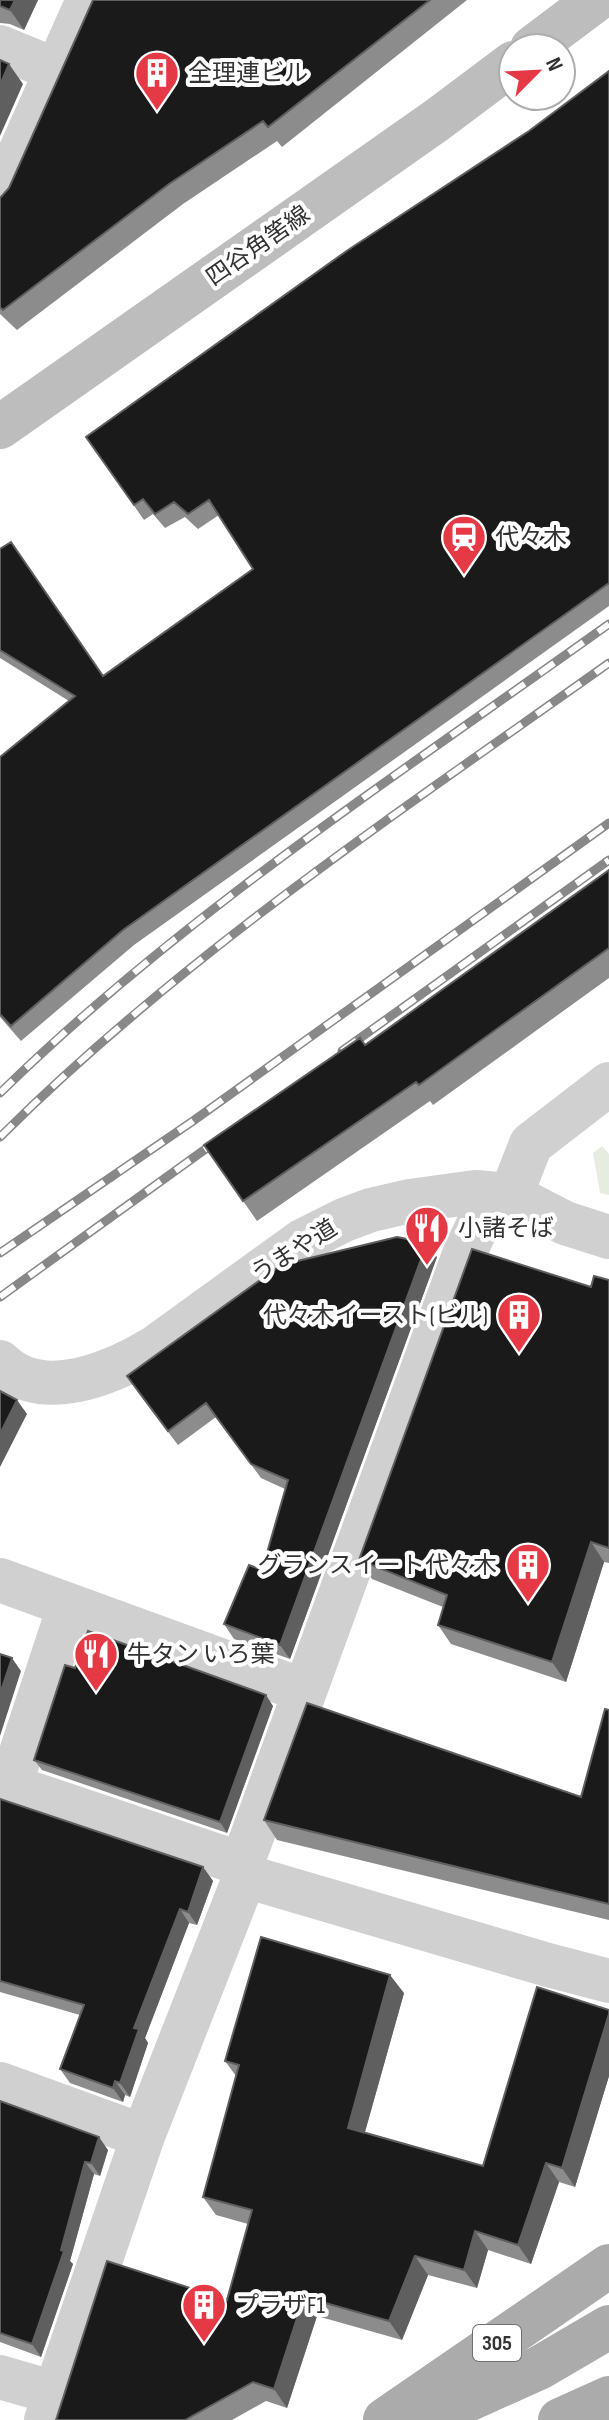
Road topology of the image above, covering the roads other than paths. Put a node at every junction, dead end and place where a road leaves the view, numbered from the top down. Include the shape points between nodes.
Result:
1 (88, 0) edge
2 (596, 0) edge
3 (553, 32) edge
4 (0, 47) edge
5 (56, 70) junction
6 (497, 75) edge
7 (0, 197) edge
8 (0, 427) edge
9 (609, 1084) edge
10 (511, 1195) junction
11 (609, 1237) edge
12 (0, 1362) edge
13 (0, 1580) edge
14 (69, 1607) junction
15 (305, 1691) junction
16 (244, 1870) junction
17 (609, 1981) edge
18 (0, 2084) edge
19 (143, 2136) junction
20 (609, 2266) edge
21 (609, 2327) edge
22 (0, 2377) edge
23 (609, 2398) edge
24 (50, 2407) edge
25 (385, 2420) edge
26 (423, 2420) edge
27 (560, 2420) edge

1 - 5 street
2 - 3 main road
4 - 5 street
5 - 7 street
6 - 8 main road, 四谷角筈線
9 - 10 street via 531,1144
10 - 11 street, うまや道 via 565,1223
10 - 12 street, うまや道 via 441,1195 344,1220 287,1249 154,1348 98,1375 30,1380
10 - 15 street via 477,1227 465,1252
13 - 14 street
14 - 15 street
14 - 16 street via 10,1786
15 - 16 street
16 - 17 street
16 - 19 street
18 - 19 street
19 - 24 street
20 - 25 main road, 305
21 - 26 main road, 305 via 539,2368
22 - 24 street
23 - 27 main road

